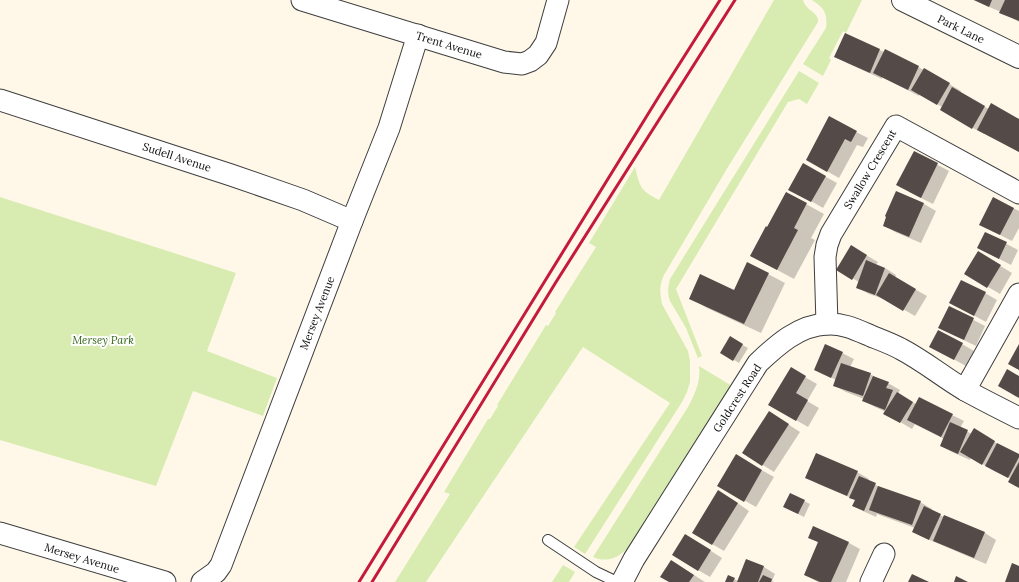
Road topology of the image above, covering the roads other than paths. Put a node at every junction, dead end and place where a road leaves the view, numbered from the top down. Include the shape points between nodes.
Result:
1 (302, 0) edge
2 (558, 0) edge
3 (903, 0) edge
4 (418, 35) junction
5 (1019, 57) edge
6 (0, 100) edge
7 (1019, 193) edge
8 (352, 221) junction
9 (1019, 294) edge
10 (827, 324) junction
11 (965, 390) junction
12 (1019, 418) edge
13 (0, 534) edge
14 (548, 540) dead end
15 (884, 554) dead end
16 (165, 582) edge
17 (202, 582) edge
18 (617, 582) edge
19 (622, 582) edge
20 (871, 582) edge

1 - 4 street, Trent Avenue
2 - 4 street, Trent Avenue via 546,43 538,55 522,64 504,62
3 - 5 street, Park Lane
4 - 8 street, Mersey Avenue via 389,128
6 - 8 street, Sudell Avenue via 231,175 303,200
7 - 10 street, Swallow Crescent via 896,126 831,234 827,245
8 - 17 street, Mersey Avenue via 221,565
9 - 11 street
10 - 11 street, Goldcrest Road via 850,327 901,349
10 - 19 street, Goldcrest Road via 804,329 793,335 758,363
11 - 12 street, Goldcrest Road
13 - 16 street, Mersey Avenue
14 - 18 lane via 596,572
15 - 20 street

